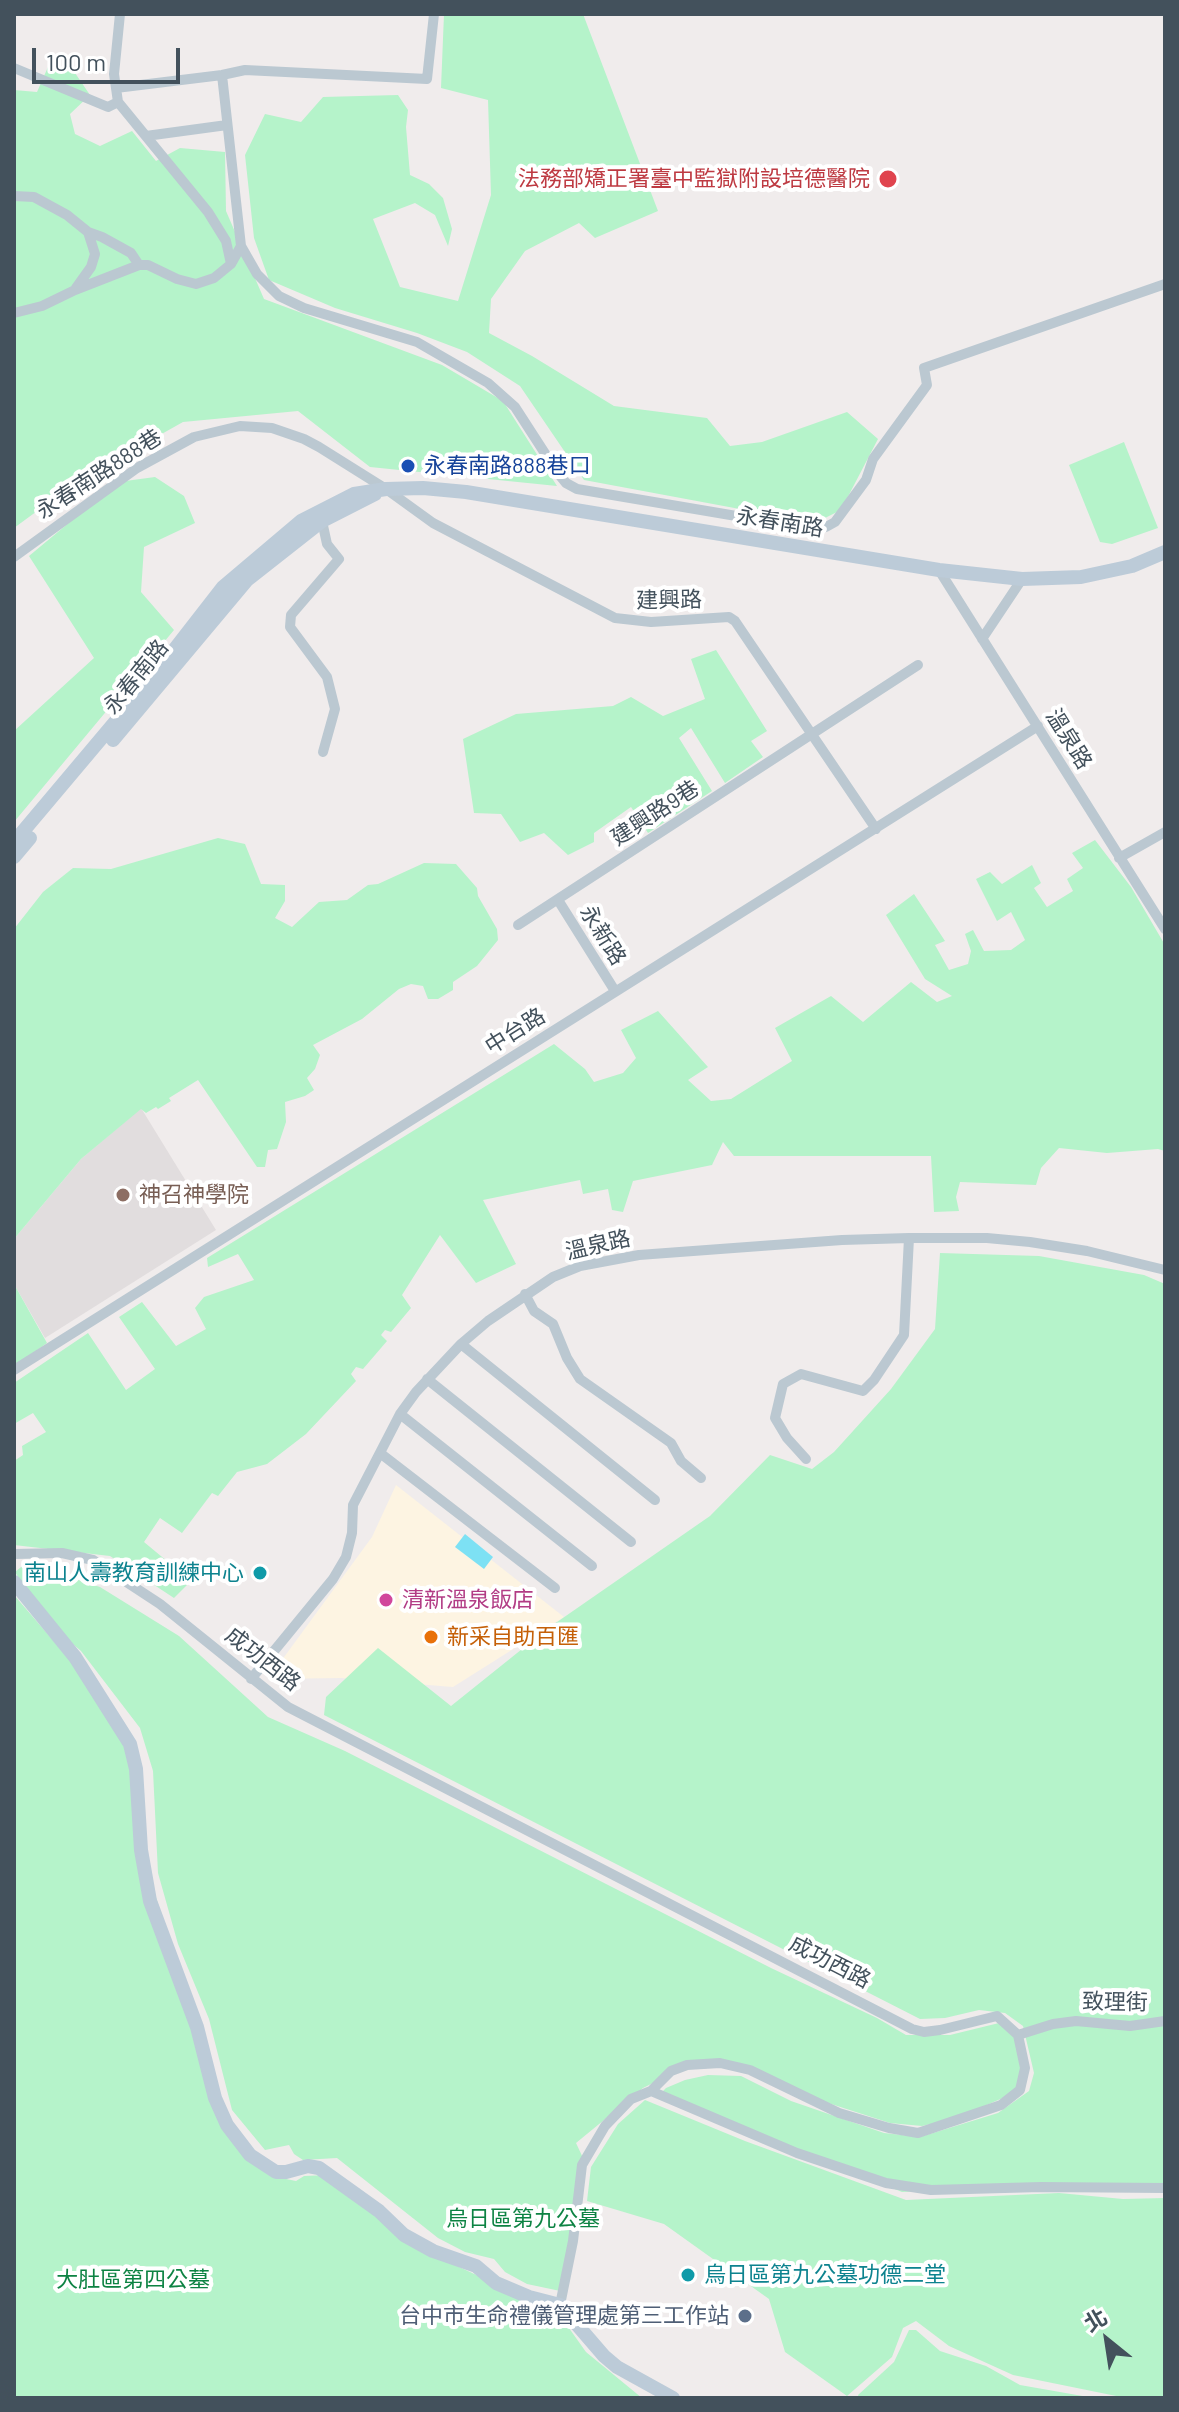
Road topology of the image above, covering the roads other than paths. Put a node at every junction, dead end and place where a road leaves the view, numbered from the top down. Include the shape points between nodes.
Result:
1 (120, 14) edge
2 (434, 14) edge
3 (14, 68) edge
4 (222, 75) junction
5 (116, 88) junction
6 (118, 102) junction
7 (227, 125) junction
8 (146, 136) junction
9 (14, 196) edge
10 (88, 232) junction
11 (241, 246) junction
12 (231, 264) junction
13 (139, 265) junction
14 (1165, 284) edge
15 (75, 290) junction
16 (14, 313) edge
17 (386, 489) junction
18 (322, 521) junction
19 (1165, 552) edge
20 (14, 557) edge
21 (939, 570) junction
22 (1022, 579) junction
23 (982, 639) junction
24 (918, 665) dead end
25 (1038, 726) junction
26 (812, 733) junction
27 (323, 752) dead end
28 (876, 829) junction
29 (1165, 832) edge
30 (14, 842) edge
31 (14, 857) edge
32 (1119, 858) junction
33 (558, 900) junction
34 (518, 925) dead end
35 (1165, 929) edge
36 (615, 991) junction
37 (909, 1238) junction
38 (1165, 1270) edge
39 (525, 1294) junction
40 (461, 1344) junction
41 (14, 1370) edge
42 (427, 1379) junction
43 (400, 1414) junction
44 (380, 1453) junction
45 (806, 1459) dead end
46 (701, 1478) dead end
47 (655, 1500) dead end
48 (631, 1542) dead end
49 (14, 1554) edge
50 (592, 1566) dead end
51 (14, 1582) edge
52 (555, 1588) dead end
53 (251, 1679) junction
54 (1165, 2021) edge
55 (1018, 2035) junction
56 (651, 2091) junction
57 (1165, 2188) edge
58 (560, 2305) junction
59 (673, 2398) edge

1 - 5 street
2 - 4 street via 427,79 245,70
3 - 6 street via 108,107
4 - 5 street
4 - 7 street
5 - 6 street
6 - 8 street
7 - 8 street
7 - 11 street
8 - 12 street via 208,212 226,241
9 - 10 street via 34,197
10 - 13 street via 131,253
10 - 15 street via 95,254
11 - 12 street
11 - 14 street via 257,274 279,296 417,342 488,383 515,407 557,472 577,489 813,529 835,522 866,480 873,459 927,385 924,368
12 - 13 street via 196,284
13 - 15 street
15 - 16 street
17 - 18 street, 永春南路
17 - 20 street, 永春南路888巷 via 304,439 272,428 219,429 137,468
17 - 21 street, 永春南路 via 466,492
17 - 26 street, 建興路 via 472,546 615,618 651,622 729,617
17 - 30 street, 永春南路 via 354,494 301,521 223,587
18 - 27 street via 327,544 339,559 291,615 290,627 327,677 335,709
18 - 31 street, 永春南路 via 247,580
19 - 22 street, 永春南路 via 1132,566 1081,577
21 - 22 street, 永春南路
21 - 23 street, 溫泉路
22 - 23 street
23 - 25 street, 溫泉路
24 - 26 street, 建興路9巷
25 - 28 street, 中台路
25 - 32 street, 溫泉路
26 - 28 street, 建興路
26 - 33 street, 建興路9巷
28 - 36 street, 中台路
29 - 32 street
32 - 35 street, 溫泉路
33 - 34 street, 建興路9巷
33 - 36 street, 永新路
36 - 41 street, 中台路
37 - 38 street, 溫泉路 via 1030,1242
37 - 39 street, 溫泉路 via 639,1255 580,1266
37 - 45 street via 904,1335 874,1380 863,1391 801,1374 783,1384 775,1418
39 - 40 street, 溫泉路
39 - 46 street via 534,1311 553,1324 580,1379 671,1443 681,1461
40 - 42 street, 溫泉路
40 - 47 street
42 - 43 street, 溫泉路
42 - 48 street
43 - 44 street, 溫泉路
43 - 50 street
44 - 52 street
44 - 53 street, 溫泉路 via 353,1505 346,1557
49 - 53 street, 成功西路 via 62,1553 93,1560 160,1604
51 - 58 street via 75,1657 130,1744 150,1901 227,2125 250,2155 276,2172 319,2168 404,2235 476,2266 496,2283
53 - 55 street, 成功西路 via 288,1707 912,2029 940,2030 997,2016
54 - 55 street, 致理街 via 1130,2026 1076,2021
55 - 56 street via 1025,2068 1020,2090 1001,2105 918,2133 839,2113 750,2070 720,2063 671,2071
56 - 57 street via 797,2153 886,2183 931,2190
56 - 58 street via 631,2099 605,2126 582,2165
58 - 59 street via 617,2367

